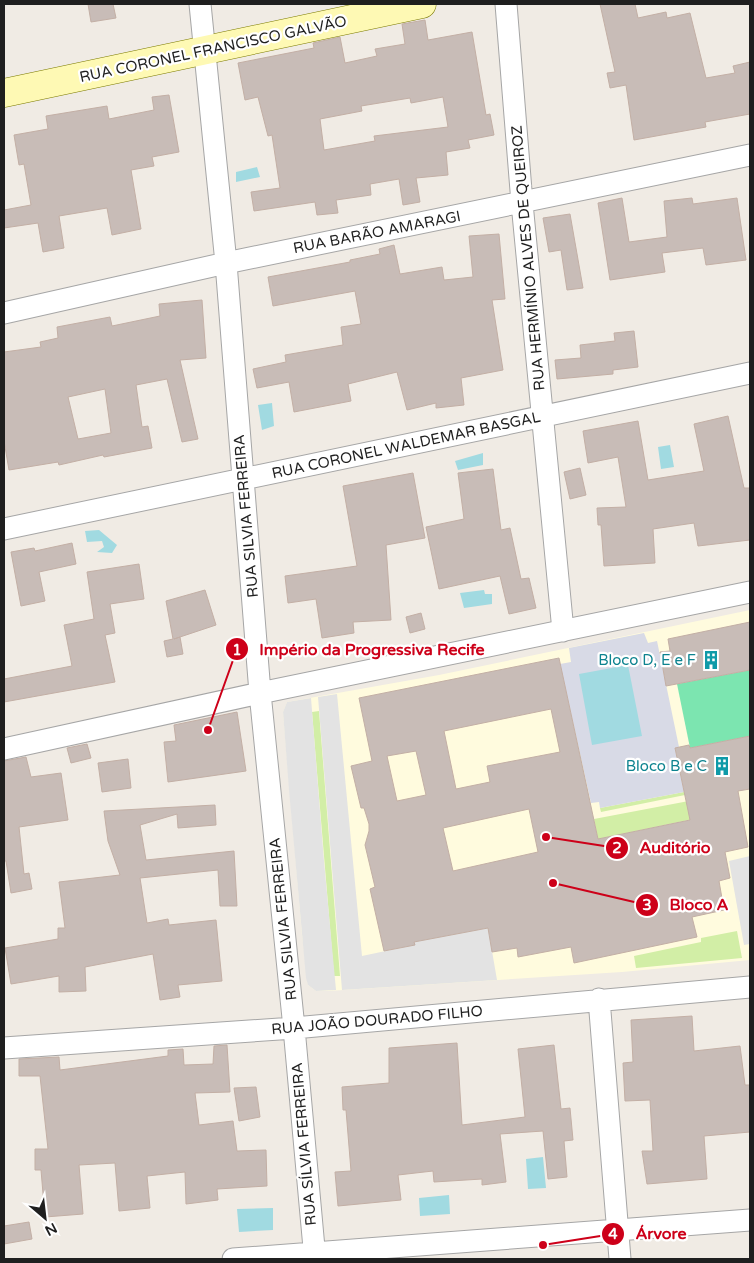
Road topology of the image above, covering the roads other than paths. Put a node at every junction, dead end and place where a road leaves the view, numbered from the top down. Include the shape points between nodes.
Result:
1 (200, 4) edge
2 (422, 4) edge
3 (506, 4) edge
4 (206, 51) junction
5 (4, 93) edge
6 (750, 155) edge
7 (522, 203) junction
8 (226, 263) junction
9 (4, 313) edge
10 (750, 373) edge
11 (543, 417) junction
12 (243, 479) junction
13 (4, 529) edge
14 (750, 592) edge
15 (563, 631) junction
16 (260, 694) junction
17 (4, 749) edge
18 (750, 987) edge
19 (599, 999) junction
20 (294, 1028) junction
21 (4, 1048) edge
22 (750, 1220) edge
23 (618, 1231) junction
24 (314, 1256) edge
25 (233, 1259) edge
26 (620, 1259) edge

1 - 4 street, RUA SILVIA FERREIRA
2 - 4 main road, RUA CORONEL FRANCISCO GALVÃO
3 - 7 street, RUA HERMÍNIO ALVES DE QUEIROZ
4 - 5 main road, RUA CORONEL FRANCISCO GALVÃO
4 - 8 street, RUA SILVIA FERREIRA
6 - 7 street, RUA BARÃO AMARAGI
7 - 8 street, RUA BARÃO AMARAGI
7 - 11 street, RUA HERMÍNIO ALVES DE QUEIROZ
8 - 9 street, RUA BARÃO AMARAGI
8 - 12 street, RUA SILVIA FERREIRA
10 - 11 street, RUA CORONEL WALDEMAR BASGAL
11 - 12 street, RUA CORONEL WALDEMAR BASGAL
11 - 15 street, RUA HERMÍNIO ALVES DE QUEIROZ
12 - 13 street, RUA CORONEL WALDEMAR BASGAL
12 - 16 street, RUA SILVIA FERREIRA
14 - 15 street
15 - 16 street
16 - 17 street
16 - 20 street, RUA SILVIA FERREIRA
18 - 19 street, RUA JOÃO DOURADO FILHO
19 - 20 street, RUA JOÃO DOURADO FILHO
19 - 23 street
20 - 21 street, RUA JOÃO DOURADO FILHO
20 - 24 street, RUA SÍLVIA FERREIRA
22 - 23 street
23 - 24 street
23 - 26 street
24 - 25 street

